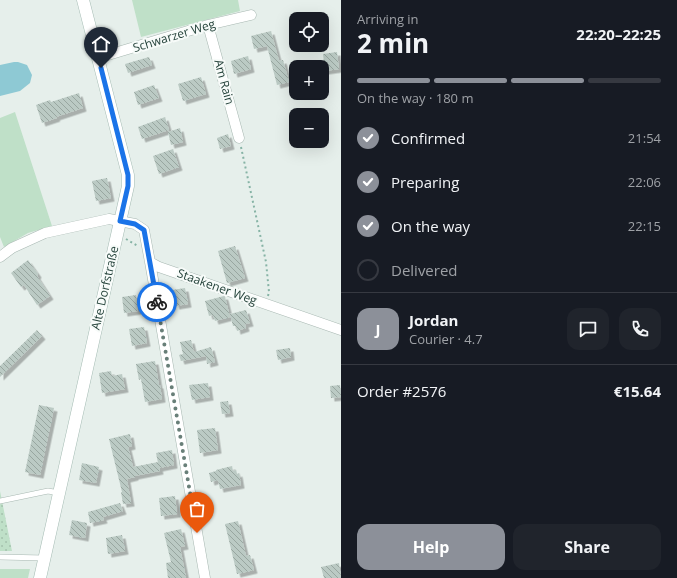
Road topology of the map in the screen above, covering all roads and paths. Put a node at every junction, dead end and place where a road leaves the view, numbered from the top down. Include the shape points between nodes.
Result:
1 (83, 0) edge
2 (251, 15) dead end
3 (208, 25) junction
4 (98, 58) junction
5 (239, 138) joint
6 (120, 221) junction
7 (121, 237) dead end
8 (147, 246) junction
9 (0, 257) edge
10 (150, 262) junction
11 (265, 304) junction
12 (341, 330) edge
13 (59, 493) junction
14 (0, 501) edge
15 (0, 557) edge
16 (45, 558) junction
17 (40, 578) edge
18 (205, 578) edge

1 - 4 street, Alte Dorfstraße
2 - 3 street, Schwarzer Weg
3 - 4 street, Schwarzer Weg
3 - 5 street, Am Rain
4 - 6 street, Alte Dorfstraße via 128,175
5 - 11 path via 266,262 269,292
6 - 8 street via 135,224 144,230
6 - 9 street via 109,219 46,233 12,248
6 - 13 street, Alte Dorfstraße
7 - 8 path via 143,248
8 - 10 street
10 - 11 street, Staakener Weg
10 - 18 street
11 - 12 street, Staakener Weg
13 - 14 lane via 48,491
13 - 16 street, Alte Dorfstraße
15 - 16 lane
16 - 17 street, Alte Dorfstraße

